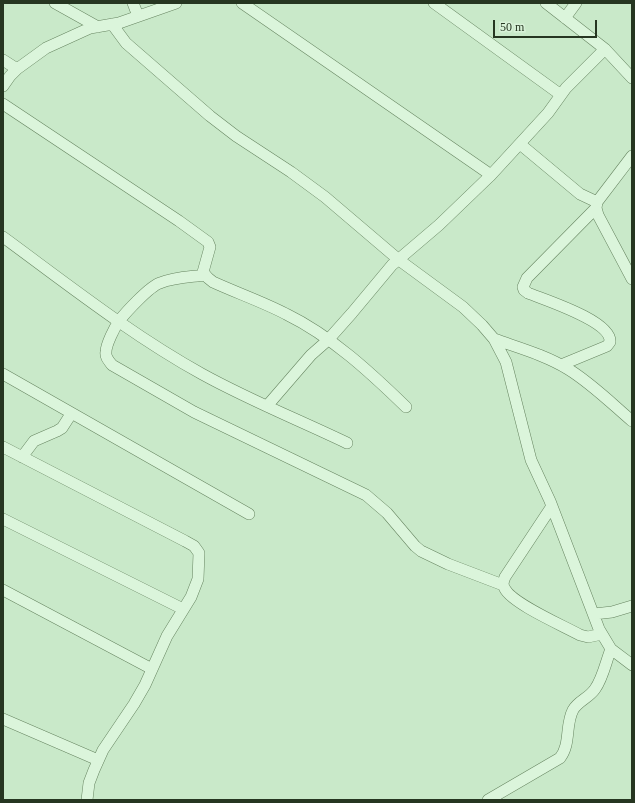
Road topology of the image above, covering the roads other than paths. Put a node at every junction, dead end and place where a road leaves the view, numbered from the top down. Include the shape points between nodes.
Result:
1 (55, 3) edge
2 (133, 3) edge
3 (176, 3) edge
4 (242, 3) edge
5 (434, 3) edge
6 (546, 3) edge
7 (576, 3) edge
8 (138, 16) junction
9 (565, 18) junction
10 (112, 24) junction
11 (98, 27) junction
12 (605, 49) junction
13 (3, 60) edge
14 (17, 69) junction
15 (632, 78) edge
16 (3, 86) edge
17 (561, 95) junction
18 (3, 104) edge
19 (520, 144) junction
20 (632, 156) edge
21 (491, 175) junction
22 (596, 205) junction
23 (3, 237) edge
24 (399, 260) junction
25 (205, 275) junction
26 (632, 279) edge
27 (119, 321) junction
28 (494, 339) junction
29 (328, 340) junction
30 (561, 365) junction
31 (3, 374) edge
32 (267, 406) junction
33 (406, 407) dead end
34 (71, 414) junction
35 (632, 421) edge
36 (347, 444) dead end
37 (3, 447) edge
38 (22, 457) junction
39 (552, 506) junction
40 (249, 514) dead end
41 (3, 519) edge
42 (503, 585) junction
43 (3, 590) edge
44 (632, 606) edge
45 (184, 609) junction
46 (594, 614) junction
47 (602, 634) junction
48 (611, 649) junction
49 (632, 663) edge
50 (152, 669) junction
51 (3, 719) edge
52 (98, 760) junction
53 (87, 800) edge
54 (488, 800) edge

1 - 11 street
2 - 8 street
3 - 8 street
4 - 21 street
5 - 17 street
6 - 9 street
7 - 9 street
8 - 10 street
9 - 12 street
10 - 11 street
10 - 24 street via 126,42 210,116 325,197
11 - 14 street via 90,28 46,48
12 - 15 street
12 - 17 street
13 - 14 street
14 - 16 street
17 - 19 street
18 - 25 street via 208,242 210,247 203,272
19 - 21 street
19 - 22 street
20 - 22 street
21 - 24 street
22 - 26 street via 598,215
22 - 30 street via 527,278 523,287 528,293 584,316 609,335 610,342 607,346
23 - 27 street
24 - 28 street via 463,307
24 - 29 street
25 - 27 street via 159,283
25 - 29 street via 213,282 286,314
27 - 32 street via 202,374
27 - 42 street via 106,352 112,365 194,412 366,495 387,513 421,551
28 - 30 street
28 - 39 street via 506,362 531,460
29 - 32 street via 311,355
29 - 33 street via 380,382
30 - 35 street via 590,384
31 - 34 street
32 - 36 street
34 - 38 street via 62,428 34,441
34 - 40 street
37 - 38 street
38 - 45 street via 194,546 199,553 198,578
39 - 42 street
39 - 46 street
41 - 45 street
42 - 47 street via 508,594 517,601 575,632 588,637
43 - 50 street
44 - 46 street
45 - 50 street via 167,636
46 - 47 street
47 - 48 street
48 - 49 street
48 - 54 street via 596,688 573,710 566,748 560,758
50 - 52 street via 134,704
51 - 52 street
52 - 53 street via 89,783

